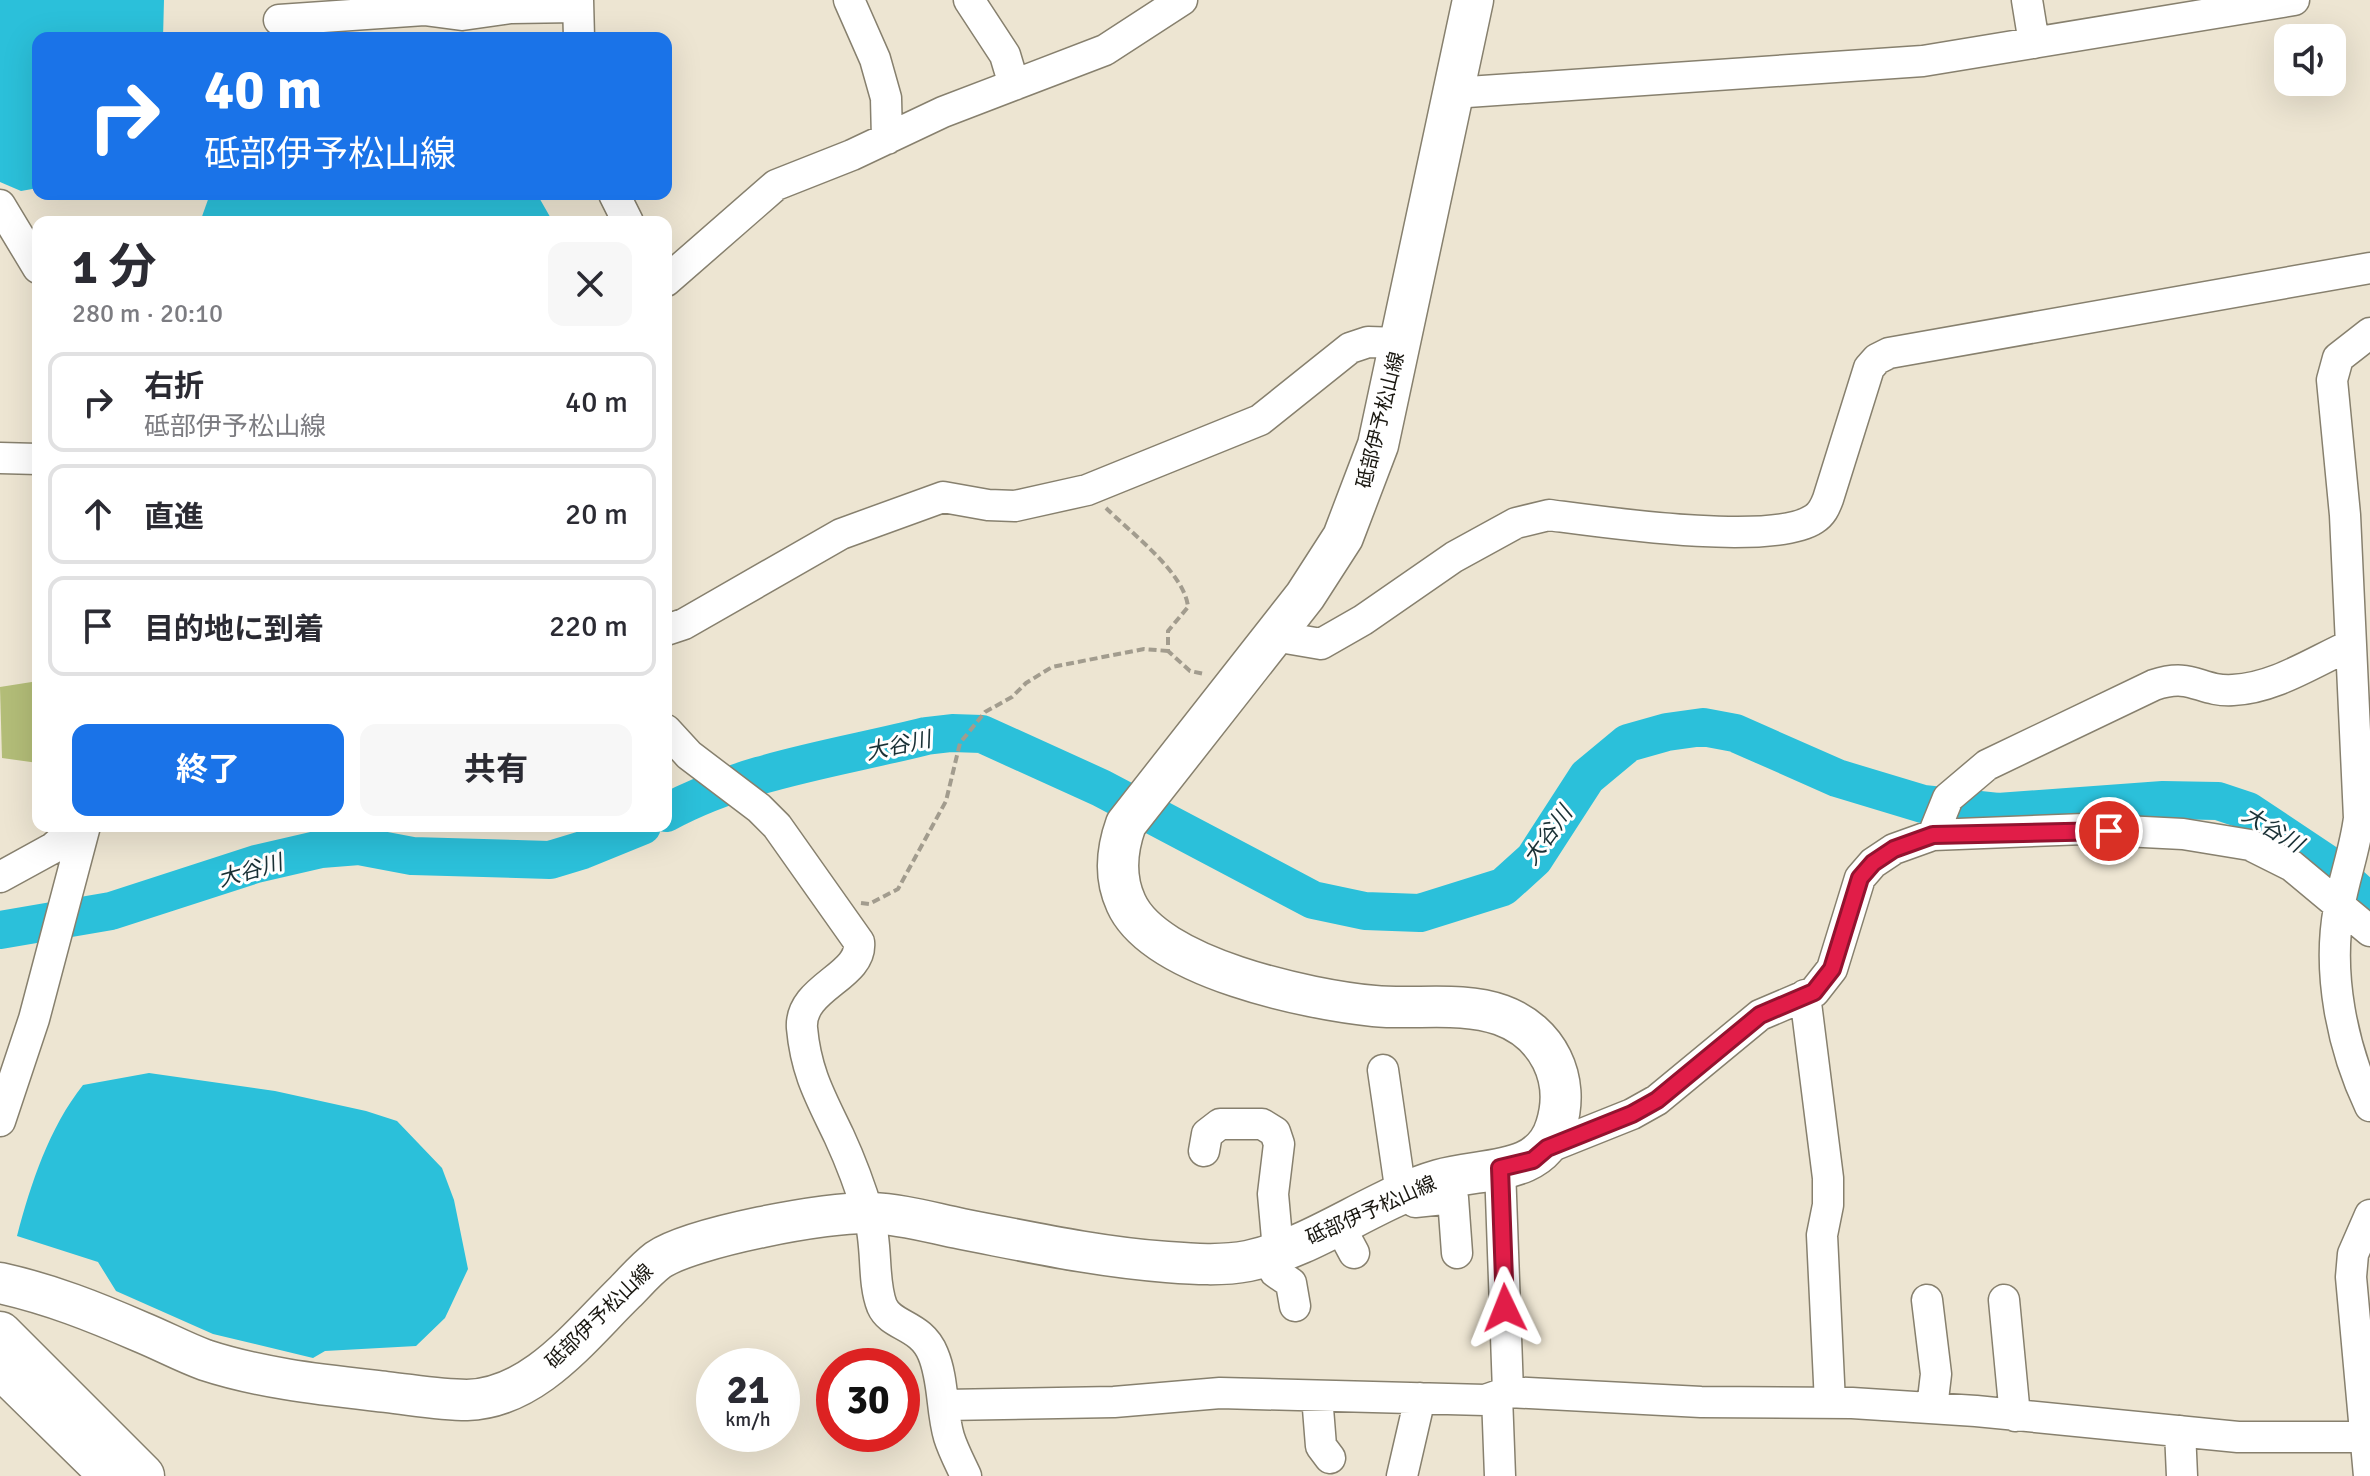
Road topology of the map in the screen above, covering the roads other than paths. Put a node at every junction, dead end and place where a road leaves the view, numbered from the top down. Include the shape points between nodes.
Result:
1 (849, 0) edge
2 (969, 0) edge
3 (1182, 0) edge
4 (1473, 0) edge
5 (2027, 0) edge
6 (2294, 0) edge
7 (578, 3) edge
8 (279, 20) dead end
9 (579, 32) edge
10 (2034, 43) junction
11 (1014, 85) junction
12 (1453, 93) junction
13 (887, 139) junction
14 (0, 205) edge
15 (32, 258) edge
16 (2370, 268) edge
17 (672, 276) edge
18 (2370, 333) edge
19 (1400, 343) junction
20 (0, 458) edge
21 (32, 459) edge
22 (2358, 513) edge
23 (672, 628) edge
24 (1274, 636) junction
25 (2357, 663) edge
26 (672, 737) edge
27 (1940, 817) junction
28 (71, 832) edge
29 (83, 832) edge
30 (2362, 865) edge
31 (0, 877) edge
32 (2339, 907) junction
33 (2370, 931) edge
34 (1805, 995) junction
35 (1383, 1070) dead end
36 (2370, 1106) edge
37 (0, 1121) edge
38 (1547, 1148) junction
39 (1204, 1151) dead end
40 (1500, 1168) junction
41 (1406, 1192) junction
42 (868, 1213) junction
43 (2370, 1215) edge
44 (1273, 1252) junction
45 (1457, 1253) dead end
46 (0, 1283) edge
47 (1927, 1300) dead end
48 (2004, 1300) dead end
49 (1295, 1306) dead end
50 (0, 1334) edge
51 (0, 1375) edge
52 (1503, 1394) junction
53 (1317, 1396) junction
54 (1420, 1398) junction
55 (1830, 1403) junction
56 (945, 1405) junction
57 (1932, 1408) junction
58 (2015, 1416) junction
59 (2180, 1431) junction
60 (2368, 1437) edge
61 (1330, 1458) dead end
62 (103, 1476) edge
63 (142, 1476) edge
64 (966, 1476) edge
65 (1402, 1476) edge
66 (1500, 1476) edge
67 (2182, 1476) edge
68 (2369, 1476) edge

1 - 13 street via 886,98
2 - 11 street via 1005,55
3 - 11 street via 1105,50
4 - 12 main road, 砥部伊予松山線
5 - 10 street
6 - 10 street
7 - 8 street via 462,15 424,10
7 - 9 street
10 - 12 street via 1923,61
11 - 13 street
12 - 19 main road, 砥部伊予松山線
13 - 17 street via 776,185
14 - 15 street
16 - 24 street via 1889,353 1869,368 1828,499 1813,520 1758,531 1666,529 1534,516 1454,557 1321,644
18 - 22 street via 2338,358 2332,380
19 - 23 street via 1368,342 1350,348 1260,420 1087,490 1015,506 943,497 922,502 841,534
19 - 24 main road, 砥部伊予松山線 via 1378,445 1352,517
20 - 21 street
22 - 25 street
24 - 38 main road, 砥部伊予松山線 via 1126,824 1117,865 1126,903 1167,945 1284,992 1383,1007 1477,1009 1516,1022 1547,1049 1561,1084 1556,1128
25 - 27 street via 2230,691 2191,680 2154,685 1987,765
25 - 30 street
26 - 42 street via 777,826 855,933 860,950 855,960 807,1005 802,1028 809,1075
27 - 32 street via 2183,834 2250,845 2292,866
27 - 34 street via 1873,863 1860,878 1832,969
28 - 31 street
29 - 37 street via 34,1019
30 - 32 street
32 - 33 street
32 - 36 street via 2334,953 2346,1046
34 - 38 street via 1760,1015 1657,1100
34 - 55 street via 1828,1178 1822,1235
35 - 41 street
38 - 40 main road, 砥部伊予松山線 via 1533,1160
39 - 44 street via 1207,1134 1220,1124 1262,1124 1275,1132 1279,1144
40 - 41 main road, 砥部伊予松山線 via 1448,1177
40 - 52 street
41 - 44 main road, 砥部伊予松山線 via 1346,1238
41 - 45 street via 1415,1202 1453,1198
42 - 44 main road, 砥部伊予松山線 via 1121,1259 1223,1264
42 - 46 main road, 砥部伊予松山線 via 808,1219 679,1250 656,1261 527,1383 468,1400 243,1371 199,1358 48,1294
42 - 56 street via 882,1306 928,1341
43 - 60 street via 2353,1254 2351,1277
44 - 49 street via 1275,1272 1291,1283
47 - 57 street via 1936,1374
48 - 58 street
50 - 63 highway
51 - 62 street
52 - 54 street via 1485,1400
52 - 55 street
52 - 66 street
53 - 54 street
53 - 56 street via 1220,1393 1114,1402
53 - 61 street via 1321,1446
54 - 65 street
55 - 57 street
56 - 64 street via 948,1436
57 - 58 street
58 - 59 street
59 - 60 street via 2238,1437
59 - 67 street
60 - 68 street

